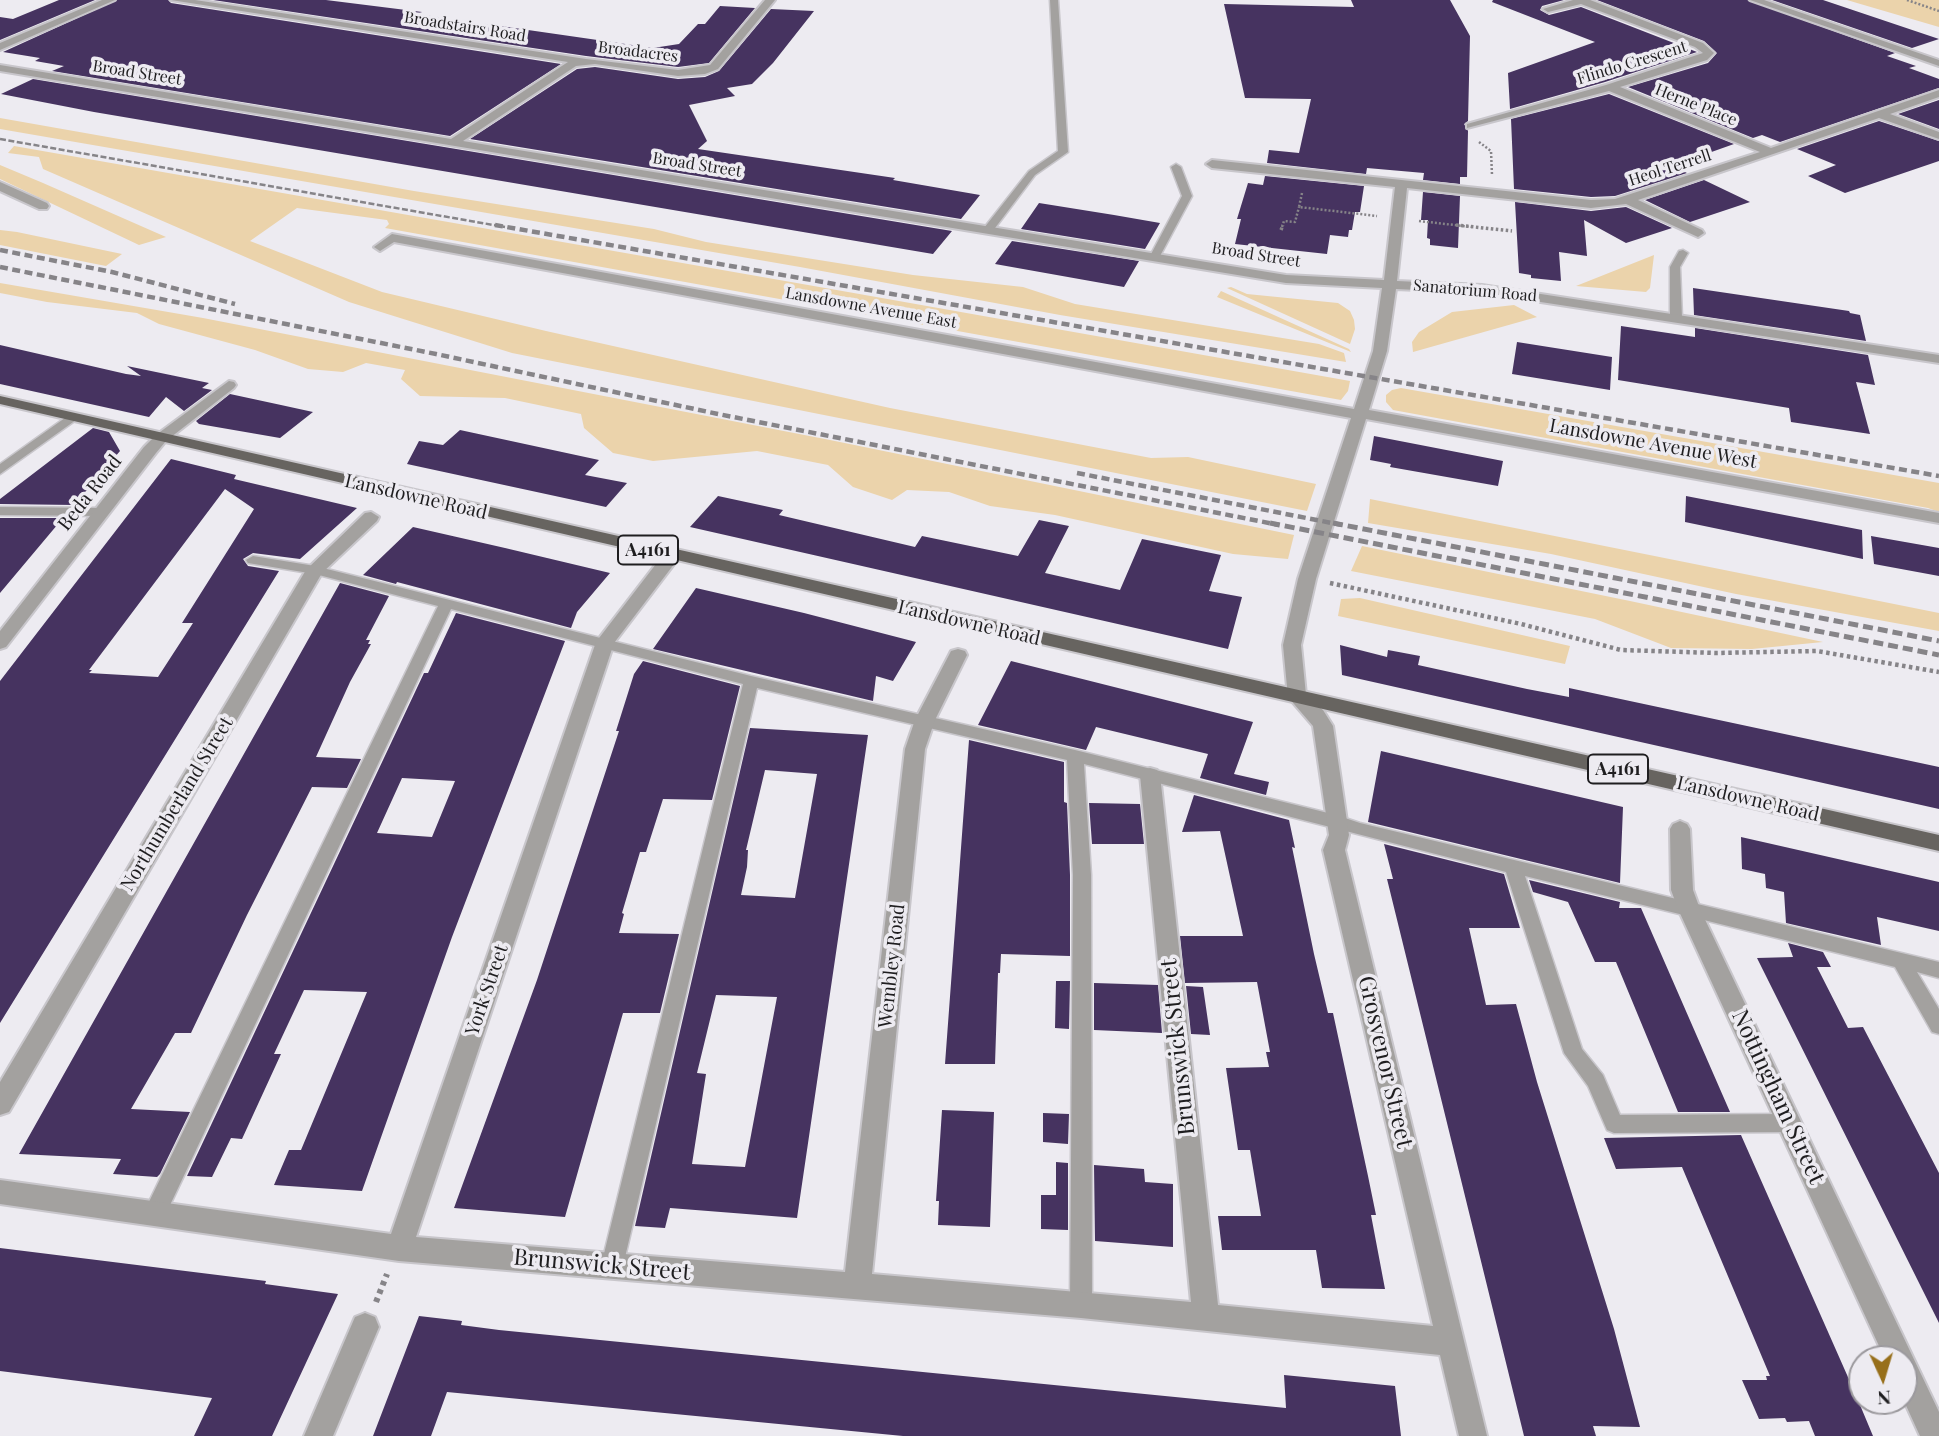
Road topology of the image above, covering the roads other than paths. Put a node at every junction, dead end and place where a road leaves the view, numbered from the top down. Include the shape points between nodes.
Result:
1 (110, 0) edge
2 (176, 0) edge
3 (770, 0) edge
4 (1054, 0) edge
5 (1584, 0) edge
6 (1755, 0) edge
7 (1548, 9) dead end
8 (0, 47) edge
9 (583, 61) junction
10 (1937, 61) edge
11 (0, 68) edge
12 (1610, 87) junction
13 (1939, 93) edge
14 (1880, 114) junction
15 (1471, 126) road end
16 (1939, 136) edge
17 (452, 143) junction
18 (1771, 152) junction
19 (1255, 154) dead end
20 (1212, 164) dead end
21 (1176, 167) dead end
22 (1251, 169) junction
23 (1401, 184) junction
24 (0, 186) edge
25 (1628, 200) junction
26 (43, 206) dead end
27 (988, 230) junction
28 (1698, 233) dead end
29 (380, 247) dead end
30 (1683, 253) dead end
31 (1155, 257) junction
32 (1389, 285) junction
33 (1676, 318) junction
34 (1939, 359) edge
35 (229, 385) dead end
36 (0, 400) edge
37 (1359, 414) junction
38 (72, 417) junction
39 (161, 438) junction
40 (0, 470) edge
41 (0, 511) edge
42 (102, 512) junction
43 (371, 517) dead end
44 (1939, 519) edge
45 (672, 555) junction
46 (253, 560) dead end
47 (315, 570) junction
48 (447, 603) junction
49 (605, 642) junction
50 (0, 643) edge
51 (958, 655) dead end
52 (751, 681) junction
53 (1297, 697) junction
54 (925, 720) junction
55 (1075, 756) junction
56 (1150, 775) junction
57 (1336, 821) junction
58 (1680, 829) dead end
59 (1939, 843) edge
60 (1513, 866) junction
61 (1689, 909) junction
62 (1901, 961) junction
63 (1939, 970) edge
64 (1939, 1026) edge
65 (0, 1104) edge
66 (1790, 1124) junction
67 (0, 1192) edge
68 (155, 1213) junction
69 (399, 1248) junction
70 (612, 1266) junction
71 (858, 1286) junction
72 (1081, 1305) junction
73 (1206, 1318) junction
74 (365, 1327) road end
75 (1451, 1342) junction
76 (1893, 1345) edge
77 (1918, 1399) edge
78 (318, 1436) edge
79 (1473, 1436) edge
80 (1935, 1436) edge

1 - 8 street
2 - 9 street, Broadstairs Road
3 - 9 street, Broadacres via 714,67 705,71 678,73
4 - 27 lane via 1063,152 1032,173
5 - 7 street
5 - 12 street, Flindo Crescent via 1709,53
6 - 10 street
9 - 17 street, Broadacres via 566,67
11 - 17 street, Broad Street
12 - 15 street, Flindo Crescent
12 - 18 street, Herne Place
13 - 14 street, Heol Terrell
14 - 16 street
14 - 18 street, Heol Terrell
17 - 27 street, Broad Street
18 - 25 street, Heol Terrell
19 - 22 street
20 - 22 street, Heol Terrell
21 - 31 lane via 1187,196
22 - 23 street, Heol Terrell
23 - 25 street, Heol Terrell via 1591,204
23 - 32 street
24 - 26 street
25 - 28 street
27 - 31 street, Broad Street
29 - 37 street, Lansdowne Avenue East via 392,238
30 - 33 lane via 1675,267
31 - 32 street, Broad Street via 1286,279
32 - 33 street, Sanatorium Road via 1482,289
32 - 37 street, Sanatorium Road via 1380,351
33 - 34 street, Sanatorium Road
35 - 39 street, Beda Road
36 - 38 main road, Lansdowne Road / A4161
37 - 44 street, Lansdowne Avenue West
37 - 53 street, Sanatorium Road via 1307,579 1292,645
38 - 39 main road, Lansdowne Road / A4161
38 - 40 lane
39 - 42 street, Beda Road
39 - 45 main road, Lansdowne Road / A4161
41 - 42 lane
42 - 50 street, Beda Road
43 - 47 street, Northumberland Street
45 - 49 street, York Street
45 - 53 main road, Lansdowne Road / A4161
46 - 47 lane
47 - 48 lane
47 - 65 street, Northumberland Street
48 - 49 lane
48 - 68 lane
49 - 52 lane
49 - 69 street, York Street
51 - 54 street, Wembley Road
52 - 54 lane
52 - 70 lane
53 - 57 street, Grosvenor Street via 1323,726
53 - 59 main road, Lansdowne Road / A4161
54 - 55 lane
54 - 71 street, Wembley Road via 915,748
55 - 56 lane
55 - 72 lane via 1082,874
56 - 57 lane
56 - 73 street, Brunswick Street
57 - 60 lane
57 - 75 street, Grosvenor Street via 1339,835 1334,850
58 - 61 street, Nottingham Street via 1682,890
60 - 61 lane
60 - 66 lane via 1574,1053 1596,1081 1614,1124
61 - 62 lane
61 - 66 street, Nottingham Street
62 - 63 lane
62 - 64 lane
66 - 76 street, Nottingham Street
67 - 68 street, Brunswick Street
68 - 69 street, Brunswick Street
69 - 70 street, Brunswick Street
70 - 71 street, Brunswick Street
71 - 72 street, Brunswick Street
72 - 73 street, Brunswick Street
73 - 75 street, Brunswick Street
74 - 78 street
75 - 79 street, Grosvenor Street
77 - 80 street

